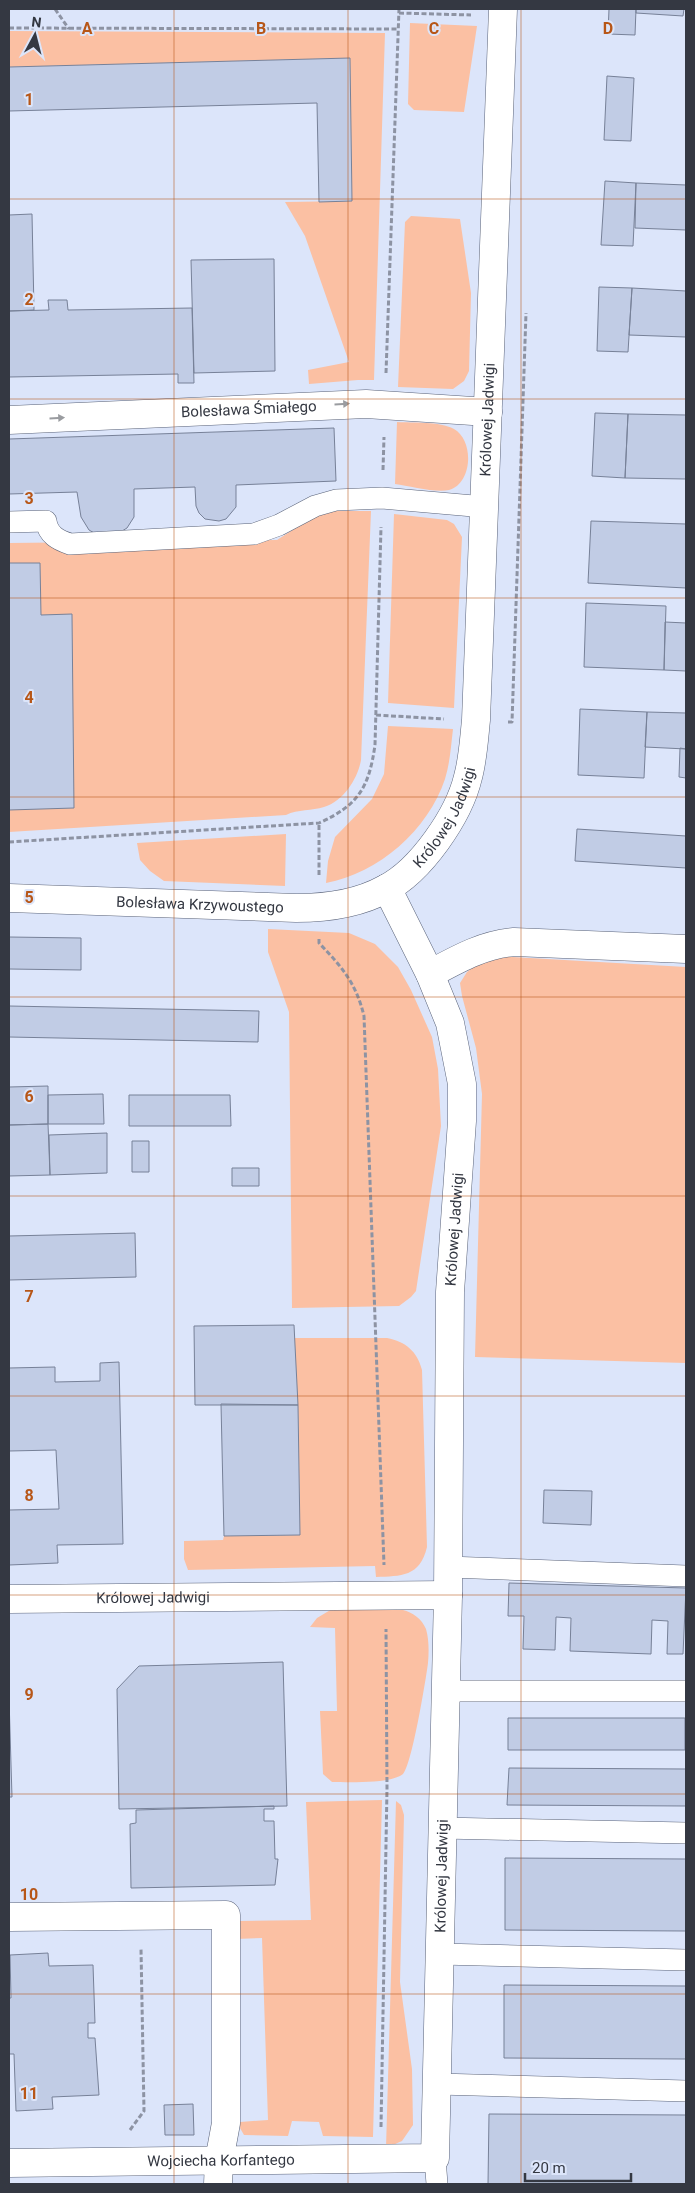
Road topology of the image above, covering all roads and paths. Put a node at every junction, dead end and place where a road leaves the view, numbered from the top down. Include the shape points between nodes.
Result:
1 (55, 9) edge
2 (503, 9) edge
3 (9, 28) edge
4 (70, 29) junction
5 (399, 29) dead end
6 (488, 412) junction
7 (9, 420) edge
8 (486, 507) junction
9 (9, 522) edge
10 (9, 842) edge
11 (387, 888) junction
12 (9, 898) edge
13 (319, 908) junction
14 (686, 949) edge
15 (430, 974) junction
16 (448, 1567) junction
17 (686, 1576) edge
18 (448, 1595) junction
19 (385, 1596) junction
20 (9, 1599) edge
21 (445, 1691) junction
22 (686, 1691) edge
23 (442, 1828) junction
24 (686, 1833) edge
25 (140, 1916) junction
26 (9, 1917) edge
27 (440, 1954) junction
28 (686, 1960) edge
29 (438, 2084) junction
30 (686, 2090) edge
31 (380, 2159) junction
32 (105, 2162) junction
33 (9, 2163) edge
34 (436, 2171) edge
35 (218, 2173) edge

1 - 4 path
2 - 6 street, Królowej Jadwigi
3 - 4 path
4 - 5 path
7 -> 6 street, Bolesława Śmiałego via 350,404
6 - 8 street, Królowej Jadwigi
8 - 9 lane via 382,498 336,500 315,506 254,534 70,544 52,535 46,521
8 - 11 street, Królowej Jadwigi via 476,720 468,779 447,826 433,845
10 - 13 path via 319,823
11 - 13 street, Bolesława Krzywoustego via 344,904
11 - 15 street, Królowej Jadwigi
12 - 13 street, Bolesława Krzywoustego
13 - 19 path via 319,943 352,982 364,1016
14 - 15 street via 514,942 479,949
15 - 16 street, Królowej Jadwigi via 450,1023 462,1084 450,1292
16 - 17 lane
16 - 18 street, Królowej Jadwigi
18 - 19 street, Królowej Jadwigi
18 - 21 street, Królowej Jadwigi
19 - 20 street, Królowej Jadwigi
19 - 31 path via 387,1788
21 - 22 lane
21 - 23 street, Królowej Jadwigi
23 - 24 lane
23 - 27 street, Królowej Jadwigi
25 - 26 street
25 - 32 path via 144,2111
25 - 35 street via 226,1916 226,2123
27 - 28 lane
27 - 29 street, Królowej Jadwigi
29 - 30 lane
29 - 34 street, Królowej Jadwigi
31 - 34 street, Wojciecha Korfantego
31 - 35 street, Wojciecha Korfantego
32 - 33 street, Wojciecha Korfantego
32 - 35 street, Wojciecha Korfantego

